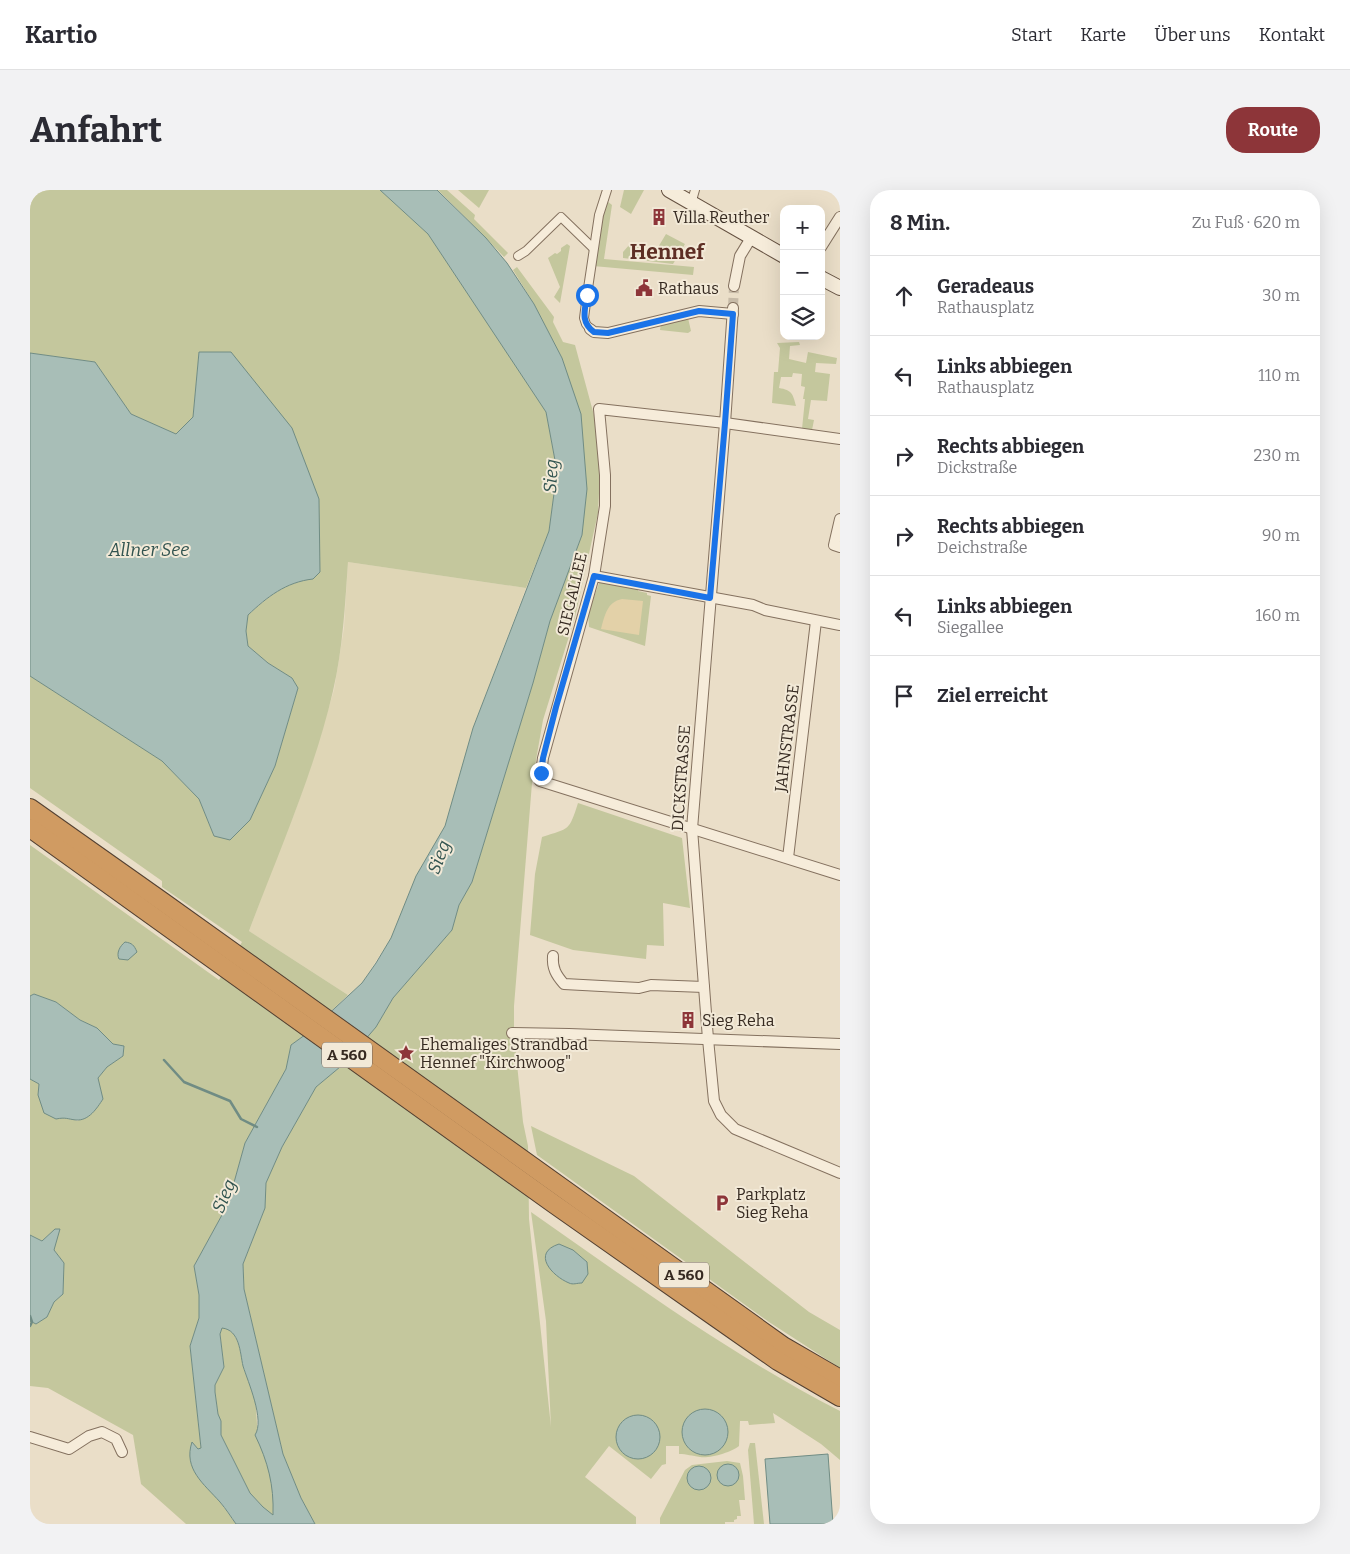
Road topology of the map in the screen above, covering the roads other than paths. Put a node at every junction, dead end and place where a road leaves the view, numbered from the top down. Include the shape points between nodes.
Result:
1 (607, 190) edge
2 (669, 190) edge
3 (695, 190) edge
4 (691, 204) junction
5 (840, 217) edge
6 (751, 238) junction
7 (825, 241) edge
8 (593, 248) junction
9 (780, 254) edge
10 (518, 256) dead end
11 (825, 280) edge
12 (734, 286) tunnel mouth
13 (840, 288) edge
14 (590, 329) joint
15 (725, 423) junction
16 (840, 439) edge
17 (840, 519) edge
18 (840, 547) edge
19 (594, 576) junction
20 (710, 598) junction
21 (816, 621) junction
22 (840, 625) edge
23 (30, 808) edge
24 (30, 828) edge
25 (692, 829) junction
26 (788, 858) junction
27 (840, 875) edge
28 (554, 956) dead end
29 (704, 986) junction
30 (512, 1033) dead end
31 (708, 1039) junction
32 (840, 1044) edge
33 (840, 1173) edge
34 (840, 1379) edge
35 (840, 1397) edge
36 (30, 1437) edge
37 (122, 1452) dead end

1 - 8 street
2 - 4 main road
3 - 4 street
4 - 6 main road
5 - 7 street
6 - 9 main road
6 - 12 street via 740,256
8 - 10 street via 561,217
8 - 14 street via 584,318
11 - 13 main road
14 - 15 street, DICKSTRASSE via 608,333 699,311 733,311
15 - 16 street
15 - 19 street, SIEGALLEE via 599,409 605,506
15 - 20 street, DICKSTRASSE
17 - 18 street via 834,545
19 - 20 street
19 - 25 street, SIEGALLEE via 543,758 540,781
20 - 21 street
20 - 25 street, DICKSTRASSE
21 - 22 street
21 - 26 street, JAHNSTRASSE
23 - 34 highway, A 560 via 783,1346
24 - 35 highway, A 560 via 778,1361
25 - 26 street
25 - 29 street, DICKSTRASSE
26 - 27 street
28 - 29 street via 556,975 564,984 639,988 651,984
29 - 31 street, DICKSTRASSE
30 - 31 street
31 - 32 street
31 - 33 street, DICKSTRASSE via 714,1101 721,1115 736,1129
36 - 37 street via 69,1449 102,1432 116,1439

